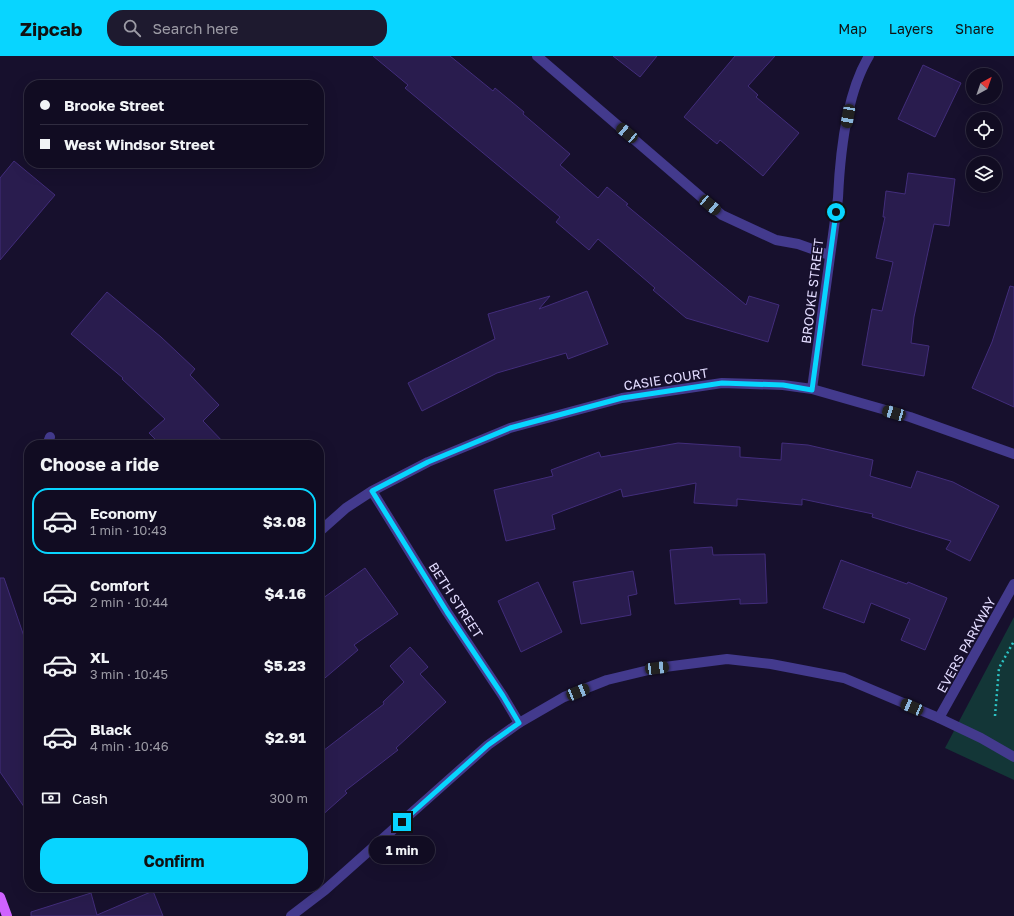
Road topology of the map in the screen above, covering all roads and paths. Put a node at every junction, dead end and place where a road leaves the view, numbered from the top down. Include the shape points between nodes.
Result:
1 (537, 56) edge
2 (868, 56) edge
3 (830, 256) junction
4 (812, 390) junction
5 (1014, 454) edge
6 (372, 491) junction
7 (324, 528) edge
8 (1014, 584) edge
9 (1014, 642) edge
10 (995, 716) dead end
11 (939, 718) junction
12 (519, 723) junction
13 (1014, 757) edge
14 (324, 890) edge
15 (321, 892) edge
16 (0, 897) edge
17 (7, 916) edge
18 (291, 916) edge

1 - 3 street via 722,215 776,240 798,244
2 - 3 street, BROOKE STREET via 850,103
3 - 4 street, BROOKE STREET
4 - 5 street, CASIE COURT via 910,417
4 - 6 street, CASIE COURT via 783,385 722,383 622,398 510,428 428,462
6 - 7 street, CASIE COURT via 346,508
6 - 12 street, BETH STREET
8 - 11 street, EVERS PARKWAY
9 - 10 path via 999,668
11 - 12 street via 844,678 771,664 728,659 657,668 607,680 564,697
11 - 13 street
12 - 14 street via 488,745
15 - 18 street
16 - 17 main road

